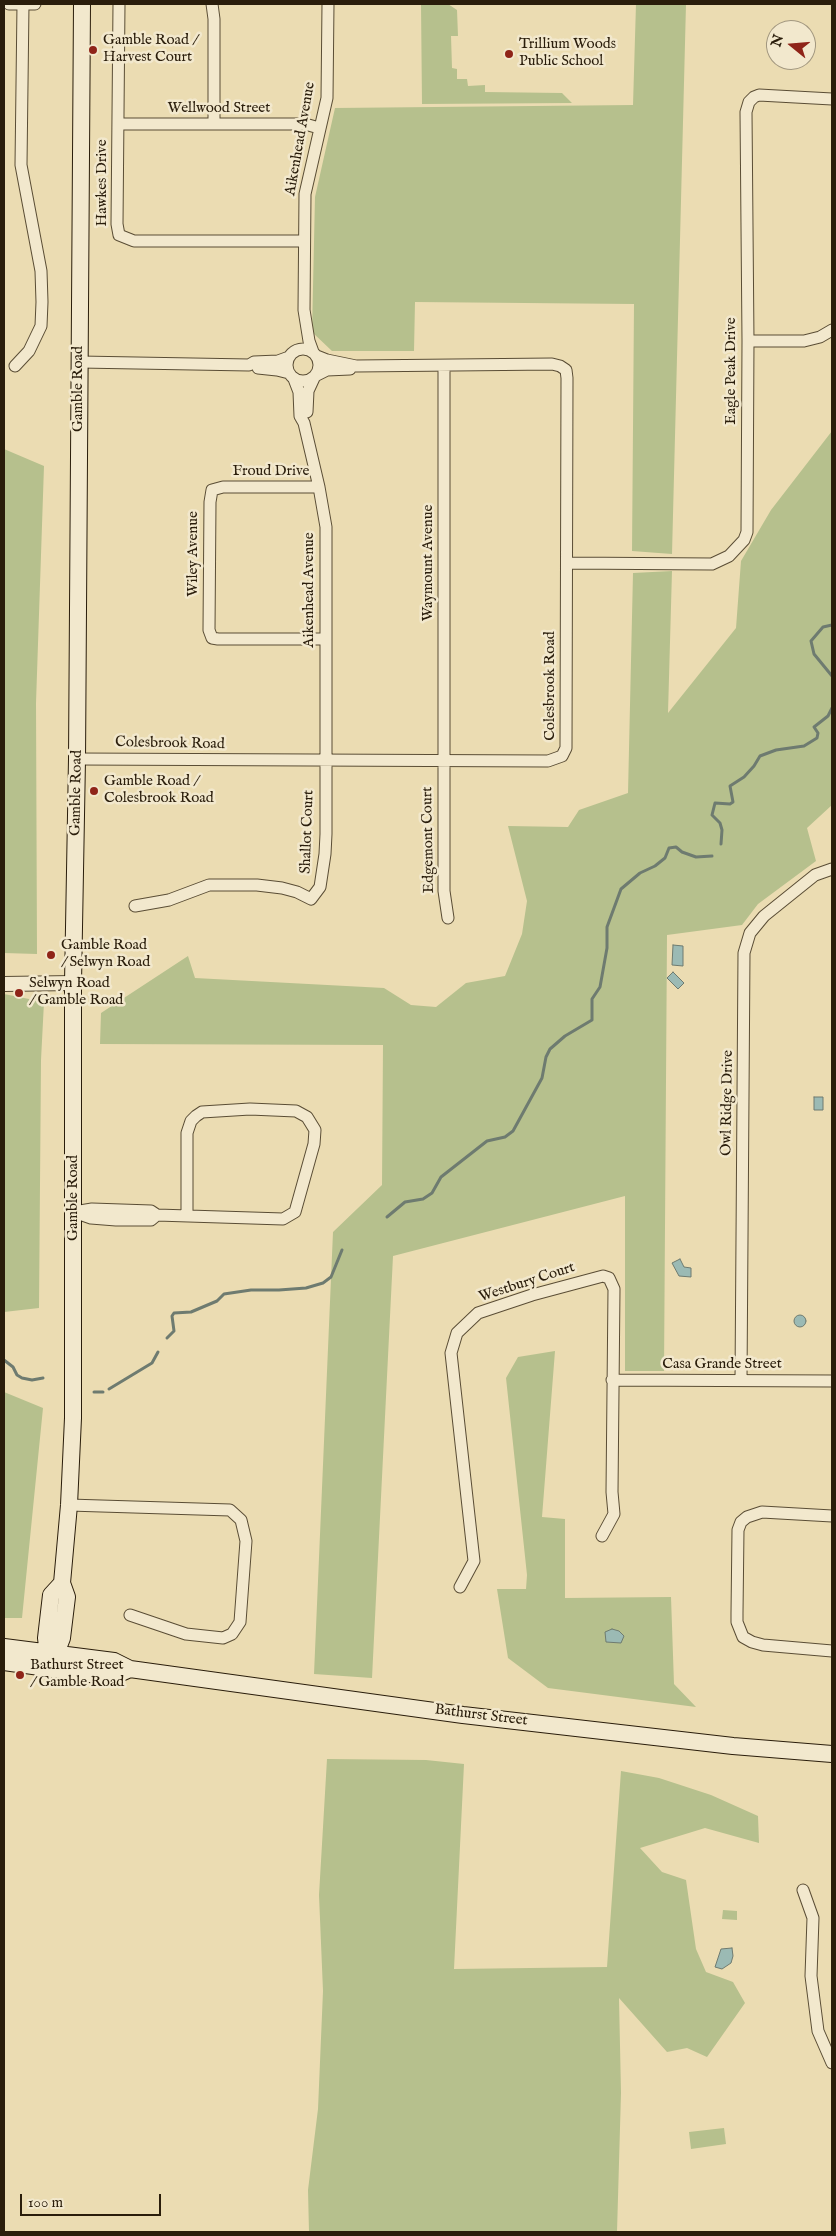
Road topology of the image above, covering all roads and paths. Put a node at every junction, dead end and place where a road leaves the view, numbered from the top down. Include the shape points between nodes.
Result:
1 (10, 4) edge
2 (23, 4) edge
3 (35, 4) edge
4 (82, 4) edge
5 (119, 4) edge
6 (212, 4) edge
7 (328, 4) edge
8 (832, 100) edge
9 (118, 124) junction
10 (214, 124) junction
11 (320, 128) junction
12 (304, 241) junction
13 (304, 310) junction
14 (832, 330) edge
15 (748, 341) junction
16 (292, 354) junction
17 (315, 354) junction
18 (80, 362) junction
19 (249, 365) junction
20 (15, 366) dead end
21 (356, 366) junction
22 (444, 366) junction
23 (291, 376) junction
24 (315, 377) junction
25 (304, 423) junction
26 (319, 486) junction
27 (223, 487) joint
28 (567, 563) junction
29 (326, 639) junction
30 (77, 759) junction
31 (325, 760) junction
32 (444, 761) junction
33 (832, 870) edge
34 (134, 906) dead end
35 (448, 918) dead end
36 (73, 982) junction
37 (4, 984) edge
38 (74, 1212) junction
39 (187, 1216) junction
40 (612, 1380) junction
41 (741, 1380) junction
42 (832, 1381) edge
43 (69, 1505) junction
44 (832, 1516) edge
45 (602, 1536) dead end
46 (460, 1587) dead end
47 (130, 1615) dead end
48 (4, 1647) edge
49 (832, 1651) edge
50 (52, 1652) junction
51 (4, 1662) edge
52 (50, 1669) junction
53 (130, 1669) junction
54 (832, 1754) edge
55 (803, 1890) dead end
56 (832, 2063) edge

1 - 2 street
2 - 3 street
2 - 20 street via 21,165 41,271 42,302 41,326 29,351
4 - 18 main road, Gamble Road
5 - 9 street, Hawkes Drive
6 - 10 street
7 - 11 street, Aikenhead Avenue via 328,88
8 - 15 street, Eagle Peak Drive via 759,95 749,102 746,112
9 - 10 street, Wellwood Street
9 - 12 street, Hawkes Drive via 119,235 134,241
10 - 11 street, Wellwood Street via 305,124
11 - 12 street, Aikenhead Avenue via 306,185
12 - 13 street, Aikenhead Avenue
13 - 16 street, Aikenhead Avenue via 300,336
13 - 17 street, Aikenhead Avenue via 307,333
14 - 15 street via 804,341
15 - 28 street, Eagle Peak Drive via 746,532 738,548 712,564
16 - 17 street via 304,349
16 - 19 street via 278,361
16 - 23 street via 287,366
17 - 21 street, Colesbrook Road
17 - 24 street via 320,365
18 - 19 street
18 - 30 main road, Gamble Road
19 - 23 street via 281,370
21 - 22 street, Colesbrook Road
21 - 24 street, Colesbrook Road via 324,371
22 - 28 street, Colesbrook Road via 552,364 566,370
22 - 32 street, Waymount Avenue
23 - 24 street via 303,382
23 - 25 street, Aikenhead Avenue via 299,392 300,416
24 - 25 street, Aikenhead Avenue via 308,391
25 - 26 street, Aikenhead Avenue
26 - 27 street, Froud Drive
26 - 29 street, Aikenhead Avenue via 326,526
27 - 29 street, Wiley Avenue via 212,490 210,496 209,630 212,638
28 - 32 street, Colesbrook Road via 566,748 562,756 548,761
29 - 31 street, Aikenhead Avenue
30 - 31 street, Colesbrook Road
30 - 36 main road, Gamble Road
31 - 32 street, Colesbrook Road
31 - 34 street, Shallot Court via 325,854 320,887 311,899 282,888 222,884 196,888 170,900
32 - 35 street, Edgemont Court via 444,891
33 - 41 street, Owl Ridge Drive via 815,875 764,916 750,933 744,953
36 - 37 street
36 - 38 main road, Gamble Road
38 - 39 street via 92,1218 116,1220 151,1220 157,1215
38 - 43 main road, Gamble Road
39 - 39 street via 282,1219 294,1212 314,1144 315,1130 307,1117 296,1111 250,1109 202,1112 196,1116 187,1133
40 - 41 street, Casa Grande Street
40 - 45 street, Westbury Court via 614,1514
40 - 46 street, Westbury Court via 614,1289 609,1278 596,1277 478,1313 457,1332 450,1353 474,1561
41 - 42 street, Casa Grande Street
43 - 47 street via 230,1510 241,1520 246,1541 240,1622 232,1634 223,1638 186,1634
43 - 50 main road, Gamble Road via 62,1583 67,1597 62,1638
44 - 49 street via 762,1512 741,1522 738,1530 737,1622 743,1637 752,1642
48 - 50 main road, Bathurst Street
50 - 52 main road, Gamble Road
50 - 53 main road, Bathurst Street via 114,1661
51 - 52 main road, Bathurst Street
52 - 53 main road, Bathurst Street via 112,1677
53 - 54 main road, Bathurst Street via 463,1715
55 - 56 street via 813,1918 811,1976 818,2031

